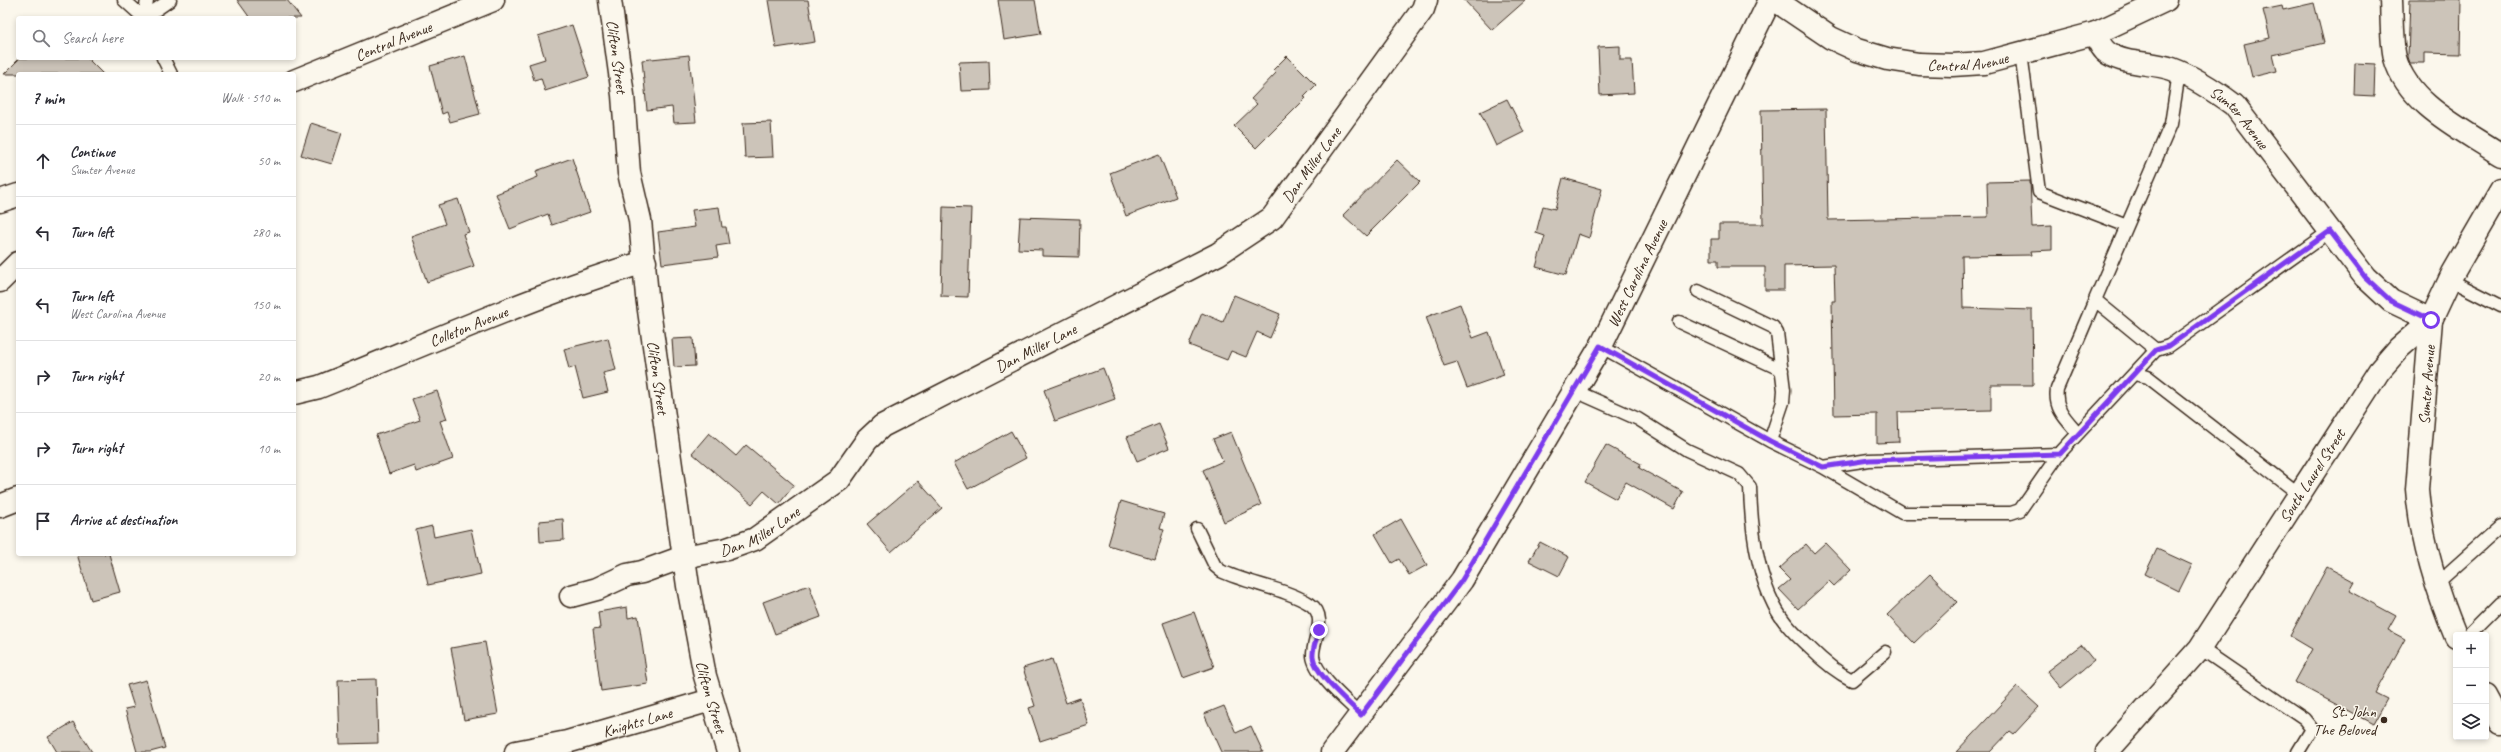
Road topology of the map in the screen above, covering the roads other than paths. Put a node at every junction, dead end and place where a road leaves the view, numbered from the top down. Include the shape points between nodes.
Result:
1 (124, 0) edge
2 (147, 0) edge
3 (170, 0) edge
4 (493, 0) edge
5 (610, 0) edge
6 (1426, 0) edge
7 (1770, 0) edge
8 (1775, 0) edge
9 (2166, 0) edge
10 (2390, 0) edge
11 (142, 16) edge
12 (144, 16) edge
13 (147, 16) edge
14 (2096, 33) junction
15 (2021, 53) junction
16 (164, 60) edge
17 (170, 72) edge
18 (2179, 73) junction
19 (296, 80) edge
20 (2501, 155) edge
21 (2501, 190) edge
22 (16, 196) edge
23 (0, 202) edge
24 (2127, 226) junction
25 (2330, 231) junction
26 (645, 262) junction
27 (16, 265) edge
28 (2450, 280) junction
29 (0, 281) edge
30 (1698, 291) dead end
31 (2095, 300) junction
32 (2501, 306) edge
33 (2431, 320) junction
34 (1679, 322) dead end
35 (1600, 346) junction
36 (2156, 350) junction
37 (1782, 370) junction
38 (2134, 374) junction
39 (1575, 390) junction
40 (296, 392) edge
41 (2078, 433) junction
42 (1770, 441) junction
43 (2060, 454) junction
44 (1823, 467) junction
45 (2299, 494) junction
46 (16, 500) edge
47 (0, 506) edge
48 (2501, 526) edge
49 (1197, 529) dead end
50 (683, 557) junction
51 (2436, 584) junction
52 (571, 596) dead end
53 (2501, 603) edge
54 (2454, 632) edge
55 (2472, 632) edge
56 (2200, 648) junction
57 (1885, 652) dead end
58 (711, 700) junction
59 (2489, 702) edge
60 (1361, 715) junction
61 (2501, 724) edge
62 (516, 752) edge
63 (728, 752) edge
64 (1332, 752) edge
65 (2107, 752) edge
66 (2298, 752) edge

1 - 11 lane
2 - 12 lane
3 - 13 lane
4 - 19 street, Central Avenue
5 - 26 street, Clifton Street via 623,95 629,173 636,194
6 - 50 street, Dan Miller Lane via 1423,9 1272,218 1218,254 882,426 867,440 839,480 755,539 727,549
7 - 35 street, West Carolina Avenue
8 - 15 street, Central Avenue via 1830,38 1856,50 1887,59 1919,64 1952,65 1984,63
9 - 14 street, Central Avenue
10 - 20 street via 2396,58 2409,85 2424,102
14 - 15 street, Central Avenue
14 - 18 street, Sumter Avenue via 2098,42 2109,54
15 - 24 lane via 2039,192
16 - 17 lane
18 - 24 lane via 2171,124
18 - 25 street, Sumter Avenue via 2234,105
21 - 28 street, South Laurel Street
22 - 23 street
24 - 31 lane
25 - 33 street, Sumter Avenue via 2365,277 2391,301
25 - 36 lane via 2169,346
26 - 40 street, Colleton Avenue via 511,309 326,384
26 - 50 street, Clifton Street via 647,296
27 - 29 street
28 - 32 lane
28 - 33 street, South Laurel Street
30 - 37 lane via 1773,327
31 - 36 lane
31 - 41 lane via 2057,389 2058,408
33 - 45 street, South Laurel Street via 2399,348 2379,371
33 - 51 street, Sumter Avenue via 2417,489 2424,541
34 - 37 lane
35 - 39 street, West Carolina Avenue
35 - 42 lane
36 - 38 lane
37 - 42 lane via 1783,402
38 - 41 lane
38 - 45 lane via 2148,377
39 - 57 lane via 1638,419 1687,450 1739,474 1750,487 1750,516 1761,572 1774,606 1794,633 1834,671 1852,680
39 - 60 street, West Carolina Avenue via 1462,580
41 - 43 lane
42 - 44 lane
43 - 44 lane via 1869,460
43 - 44 lane via 2020,510 2011,513 1902,513
45 - 56 street, South Laurel Street
46 - 47 street
48 - 51 lane
49 - 60 lane via 1215,566 1221,571 1285,594 1314,609 1319,621 1314,651 1315,662 1326,679
50 - 52 street, Dan Miller Lane
50 - 58 street, Clifton Street
51 - 54 street, Sumter Avenue
53 - 55 lane
56 - 65 street, South Laurel Street
56 - 66 lane via 2304,719 2312,729
58 - 62 street, Knights Lane via 567,742
58 - 63 street, Clifton Street
59 - 61 street
60 - 64 street, West Carolina Avenue

